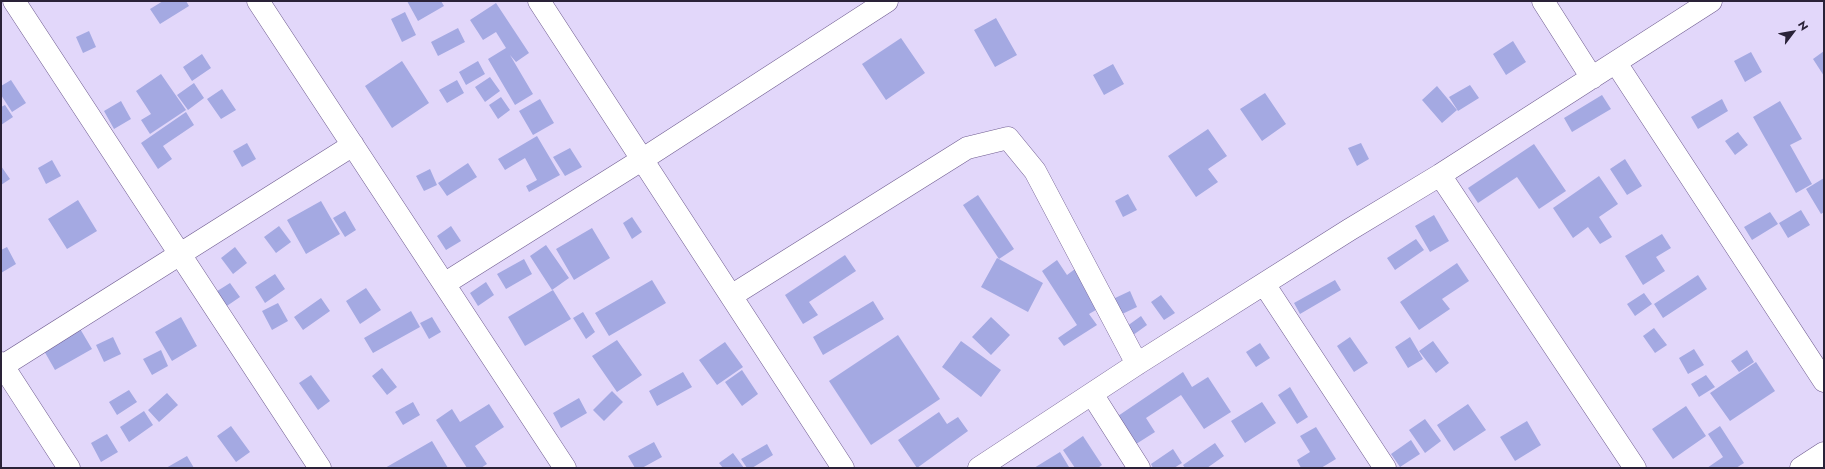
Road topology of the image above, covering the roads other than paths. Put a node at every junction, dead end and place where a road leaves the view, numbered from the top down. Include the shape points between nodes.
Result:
1 (14, 1) edge
2 (258, 1) edge
3 (539, 1) edge
4 (887, 1) edge
5 (1543, 1) edge
6 (1711, 1) edge
7 (1616, 63) junction
8 (1592, 78) junction
9 (353, 145) junction
10 (644, 160) junction
11 (1440, 175) junction
12 (180, 254) junction
13 (444, 284) junction
14 (1264, 284) junction
15 (731, 296) junction
16 (1137, 364) junction
17 (2, 365) edge
18 (1824, 381) edge
19 (1092, 394) junction
20 (1824, 453) edge
21 (68, 468) edge
22 (320, 468) edge
23 (565, 468) edge
24 (843, 468) edge
25 (979, 468) edge
26 (1139, 468) edge
27 (1385, 468) edge
28 (1635, 468) edge
29 (1801, 468) edge

1 - 12 street
2 - 9 street
3 - 10 street
4 - 10 street
5 - 8 street
6 - 7 street
7 - 8 street
7 - 18 street
8 - 11 street
9 - 12 street
9 - 13 street
10 - 13 street
10 - 15 street
11 - 14 street
11 - 28 street
12 - 17 street
12 - 22 street
13 - 23 street
14 - 16 street
14 - 27 street
15 - 16 street via 967,148 1008,138 1035,171
15 - 24 street
16 - 19 street
17 - 21 street
19 - 25 street
19 - 26 street
20 - 29 street

